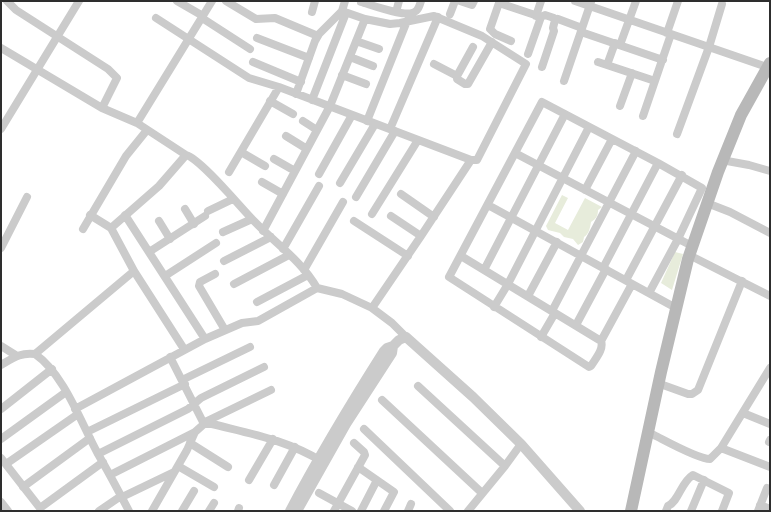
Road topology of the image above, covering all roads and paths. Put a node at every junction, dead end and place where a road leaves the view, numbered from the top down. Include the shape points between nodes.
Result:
1 (7, 1) edge
2 (79, 1) edge
3 (177, 1) edge
4 (212, 1) edge
5 (226, 1) edge
6 (315, 1) edge
7 (345, 1) edge
8 (399, 1) edge
9 (421, 1) edge
10 (455, 1) edge
11 (460, 1) edge
12 (474, 1) edge
13 (541, 1) edge
14 (575, 1) edge
15 (636, 1) edge
16 (678, 1) edge
17 (361, 2) edge
18 (499, 2) edge
19 (379, 4) edge
20 (590, 4) edge
21 (722, 4) dead end
22 (312, 12) dead end
23 (344, 12) junction
24 (396, 12) junction
25 (450, 14) dead end
26 (538, 16) junction
27 (202, 17) junction
28 (156, 18) dead end
29 (438, 18) junction
30 (365, 19) junction
31 (558, 19) dead end
32 (629, 20) junction
33 (407, 21) junction
34 (581, 30) junction
35 (669, 33) junction
36 (57, 36) junction
37 (318, 36) junction
38 (189, 38) junction
39 (257, 38) dead end
40 (356, 41) junction
41 (512, 41) dead end
42 (492, 42) junction
43 (617, 44) junction
44 (473, 47) dead end
45 (709, 47) junction
46 (1, 48) edge
47 (250, 49) dead end
48 (379, 49) dead end
49 (528, 54) dead end
50 (350, 57) junction
51 (309, 58) junction
52 (662, 60) junction
53 (253, 62) dead end
54 (598, 62) dead end
55 (434, 64) dead end
56 (607, 65) junction
57 (373, 66) dead end
58 (542, 67) dead end
59 (770, 69) edge
60 (37, 70) junction
61 (632, 73) junction
62 (342, 75) junction
63 (457, 76) junction
64 (564, 81) dead end
65 (655, 81) junction
66 (301, 82) junction
67 (366, 84) dead end
68 (279, 87) junction
69 (296, 94) junction
70 (312, 100) junction
71 (270, 101) junction
72 (330, 106) junction
73 (620, 106) dead end
74 (102, 108) junction
75 (293, 114) dead end
76 (565, 114) junction
77 (352, 115) junction
78 (643, 116) dead end
79 (303, 121) dead end
80 (371, 122) junction
81 (137, 123) junction
82 (589, 127) junction
83 (1, 129) edge
84 (146, 130) junction
85 (317, 130) junction
86 (392, 130) junction
87 (677, 134) dead end
88 (286, 136) dead end
89 (612, 139) junction
90 (418, 140) junction
91 (307, 149) junction
92 (636, 151) junction
93 (241, 152) junction
94 (515, 153) junction
95 (186, 155) junction
96 (274, 159) dead end
97 (471, 160) junction
98 (727, 161) junction
99 (658, 163) junction
100 (539, 165) junction
101 (265, 166) dead end
102 (770, 170) edge
103 (295, 171) junction
104 (229, 172) dead end
105 (319, 174) dead end
106 (682, 175) junction
107 (562, 178) junction
108 (262, 182) dead end
109 (340, 183) dead end
110 (319, 186) dead end
111 (585, 190) junction
112 (283, 194) junction
113 (401, 194) dead end
114 (27, 197) dead end
115 (356, 197) dead end
116 (233, 198) junction
117 (343, 202) dead end
118 (609, 203) junction
119 (488, 205) junction
120 (712, 205) junction
121 (186, 210) dead end
122 (372, 214) dead end
123 (631, 214) junction
124 (90, 215) junction
125 (125, 216) junction
126 (391, 216) dead end
127 (434, 216) junction
128 (511, 217) junction
129 (252, 219) junction
130 (159, 221) dead end
131 (354, 222) dead end
132 (194, 224) junction
133 (655, 227) junction
134 (111, 228) junction
135 (83, 229) dead end
136 (535, 230) junction
137 (264, 231) junction
138 (223, 232) dead end
139 (770, 233) edge
140 (422, 236) junction
141 (271, 237) junction
142 (170, 239) junction
143 (678, 239) junction
144 (557, 242) junction
145 (216, 243) dead end
146 (1, 248) edge
147 (149, 252) junction
148 (286, 252) junction
149 (692, 255) junction
150 (408, 256) junction
151 (461, 256) junction
152 (582, 256) junction
153 (224, 262) dead end
154 (605, 268) junction
155 (484, 270) junction
156 (134, 271) junction
157 (306, 272) junction
158 (215, 274) dead end
159 (165, 276) junction
160 (742, 281) junction
161 (629, 282) junction
162 (234, 284) dead end
163 (508, 284) junction
164 (317, 288) junction
165 (649, 293) junction
166 (528, 296) junction
167 (770, 296) edge
168 (257, 302) dead end
169 (494, 307) junction
170 (372, 308) junction
171 (676, 308) junction
172 (554, 312) junction
173 (576, 325) junction
174 (225, 330) junction
175 (406, 337) junction
176 (541, 337) junction
177 (205, 339) junction
178 (601, 340) junction
179 (1, 346) edge
180 (250, 347) dead end
181 (184, 349) junction
182 (35, 354) junction
183 (17, 356) junction
184 (170, 357) junction
185 (1, 365) edge
186 (264, 367) dead end
187 (770, 368) edge
188 (52, 370) junction
189 (184, 382) junction
190 (663, 385) junction
191 (418, 386) dead end
192 (271, 390) dead end
193 (66, 392) junction
194 (382, 400) dead end
195 (195, 404) junction
196 (1, 409) edge
197 (76, 412) junction
198 (743, 413) junction
199 (204, 423) junction
200 (770, 424) edge
201 (364, 429) dead end
202 (195, 432) junction
203 (89, 435) junction
204 (654, 435) junction
205 (1, 439) edge
206 (273, 439) junction
207 (190, 443) junction
208 (354, 443) dead end
209 (521, 444) junction
210 (295, 447) junction
211 (721, 448) junction
212 (98, 454) junction
213 (3, 461) edge
214 (321, 461) junction
215 (103, 462) junction
216 (228, 466) dead end
217 (504, 466) junction
218 (358, 467) junction
219 (770, 467) edge
220 (176, 469) junction
221 (110, 475) junction
222 (249, 480) dead end
223 (377, 480) junction
224 (704, 480) junction
225 (274, 485) dead end
226 (23, 486) junction
227 (214, 487) dead end
228 (767, 488) dead end
229 (194, 491) dead end
230 (319, 493) dead end
231 (482, 493) junction
232 (121, 497) junction
233 (1, 502) edge
234 (214, 503) dead end
235 (338, 503) junction
236 (759, 508) edge
237 (41, 509) edge
238 (770, 509) edge
239 (8, 511) edge
240 (99, 511) edge
241 (129, 511) edge
242 (152, 511) edge
243 (182, 511) edge
244 (209, 511) edge
245 (290, 511) edge
246 (297, 511) edge
247 (334, 511) edge
248 (352, 511) edge
249 (361, 511) edge
250 (384, 511) edge
251 (450, 511) edge
252 (468, 511) edge
253 (580, 511) edge
254 (631, 511) edge
255 (636, 511) edge
256 (666, 511) edge
257 (691, 511) edge
258 (722, 511) edge

1 - 36 street via 16,10
2 - 36 street
3 - 27 street
4 - 27 street
5 - 37 street via 256,19 275,18
6 - 22 street
7 - 23 street
8 - 24 street
9 - 24 street via 414,13
10 - 25 street
11 - 12 street via 472,5
13 - 26 street
14 - 20 street
15 - 32 street
16 - 35 street
17 - 19 street
18 - 26 street
18 - 41 street via 490,29
19 - 24 street
20 - 32 street
20 - 34 street
21 - 45 street
23 - 30 street
23 - 37 street via 334,18
23 - 70 street
26 - 49 street
26 - 58 street via 545,15 555,20
27 - 38 street
27 - 47 street
28 - 38 street
29 - 33 street via 434,16
29 - 42 street
29 - 86 street
30 - 33 street via 390,24
30 - 40 street
31 - 34 street
32 - 35 street
32 - 43 street
33 - 80 street
34 - 43 street
34 - 64 street
35 - 45 street
35 - 52 street
36 - 60 street
36 - 74 street via 108,69 117,78
37 - 51 street
38 - 68 street via 249,78
38 - 81 street
39 - 51 street
40 - 48 street
40 - 50 street
42 - 63 street via 469,83 465,84 457,79
42 - 97 street via 526,64 477,160
43 - 52 street
43 - 56 street
44 - 63 street
45 - 59 street
45 - 87 street
46 - 60 street
50 - 57 street
50 - 62 street
51 - 66 street
52 - 65 street
53 - 66 street
54 - 56 street
55 - 63 street
56 - 61 street
59 - 98 main road via 744,117
59 - 149 main road via 741,115 718,172
60 - 74 street
60 - 83 street
61 - 65 street
61 - 73 street
62 - 67 street
62 - 72 street
65 - 78 street
66 - 69 street
68 - 69 street
68 - 71 street
69 - 70 street
70 - 72 street
71 - 75 street
71 - 93 street
72 - 77 street
72 - 85 street
74 - 81 street
76 - 82 street
76 - 94 street via 542,102
76 - 100 street
77 - 80 street
77 - 105 street
79 - 85 street
80 - 86 street
80 - 109 street
81 - 84 street
82 - 89 street
82 - 107 street
84 - 95 street
84 - 124 street via 126,156
85 - 91 street
86 - 90 street
86 - 115 street
88 - 91 street
89 - 92 street
89 - 111 street
90 - 97 street
90 - 122 street
91 - 103 street
92 - 99 street
92 - 118 street
93 - 101 street
93 - 104 street
94 - 100 street
94 - 119 street
95 - 116 street
95 - 125 street via 159,186
96 - 103 street
97 - 127 street
98 - 102 street
98 - 120 main road
99 - 106 street
99 - 123 street
100 - 107 street
100 - 128 street
103 - 112 street
106 - 133 street
106 - 143 street via 702,188
107 - 111 street
107 - 136 street
108 - 112 street
110 - 148 street
111 - 118 street
112 - 137 street
113 - 127 street
114 - 146 street
116 - 129 street
116 - 132 street
117 - 157 street
118 - 123 street
118 - 152 street
119 - 128 street
119 - 151 street
120 - 139 street
120 - 149 main road
121 - 132 street
123 - 133 street
123 - 154 street
124 - 134 street
124 - 135 street
125 - 134 street
125 - 147 street
126 - 140 street
127 - 140 street
128 - 136 street
128 - 155 street
129 - 137 street
129 - 138 street
130 - 142 street
131 - 150 street
132 - 142 street
133 - 143 street
133 - 161 street
134 - 156 street
136 - 144 street
136 - 163 street
137 - 141 street
140 - 150 street
141 - 148 street
141 - 153 street
142 - 147 street
143 - 149 street
143 - 165 street
144 - 152 street
144 - 166 street
145 - 159 street
147 - 159 street
148 - 157 street
148 - 162 street
149 - 160 street
149 - 171 main road
149 - 190 main road
150 - 170 street
151 - 155 street
151 - 169 street via 449,277
152 - 154 street
152 - 172 street
154 - 161 street
154 - 173 street
155 - 163 street
156 - 181 street
156 - 182 street
157 - 164 street
157 - 168 street
158 - 174 street via 200,282 199,286
159 - 177 street
160 - 167 street
160 - 190 street via 698,390 688,394
161 - 165 street
161 - 178 street
163 - 166 street
163 - 169 street
164 - 170 street via 342,294
164 - 174 street via 258,321 242,323
165 - 171 street
166 - 172 street
169 - 176 street
170 - 175 street
171 - 254 main road
172 - 173 street
172 - 176 street
173 - 178 street
174 - 177 street
175 - 209 street via 473,396
175 - 214 street via 384,351 357,394
176 - 178 street via 589,367 601,348
177 - 181 street
179 - 183 street
180 - 189 street
181 - 184 street
182 - 183 street
182 - 188 street
183 - 185 street
184 - 189 street
184 - 197 street
186 - 195 street via 201,398
187 - 198 street
188 - 193 street
188 - 196 street
189 - 195 street
189 - 203 street
190 - 204 main road
191 - 217 street
192 - 199 street
193 - 197 street
193 - 205 street
194 - 231 street
195 - 199 street
195 - 212 street
197 - 203 street
197 - 213 street
198 - 200 street
198 - 211 street
199 - 202 street
199 - 206 street
201 - 251 street
202 - 207 street
202 - 221 street
203 - 212 street
203 - 226 street
204 - 211 street via 706,459 714,456
204 - 255 main road
206 - 210 street
206 - 222 street
207 - 216 street
207 - 220 street
208 - 218 street via 365,453
209 - 217 street
209 - 253 street
210 - 214 street
210 - 225 street
211 - 219 street
212 - 215 street
213 - 226 street
214 - 245 street
214 - 246 street
215 - 221 street
215 - 237 street
217 - 231 street
218 - 223 street
218 - 235 street
220 - 227 street
220 - 232 street
220 - 242 street
221 - 232 street
223 - 249 street
223 - 250 street via 394,492
224 - 256 street via 691,476
224 - 257 street
224 - 258 street via 729,493
226 - 237 street
228 - 236 street
229 - 243 street
230 - 235 street
231 - 252 street
232 - 240 street
232 - 241 street
233 - 239 street
234 - 244 street
235 - 247 street
235 - 248 street
236 - 238 street

